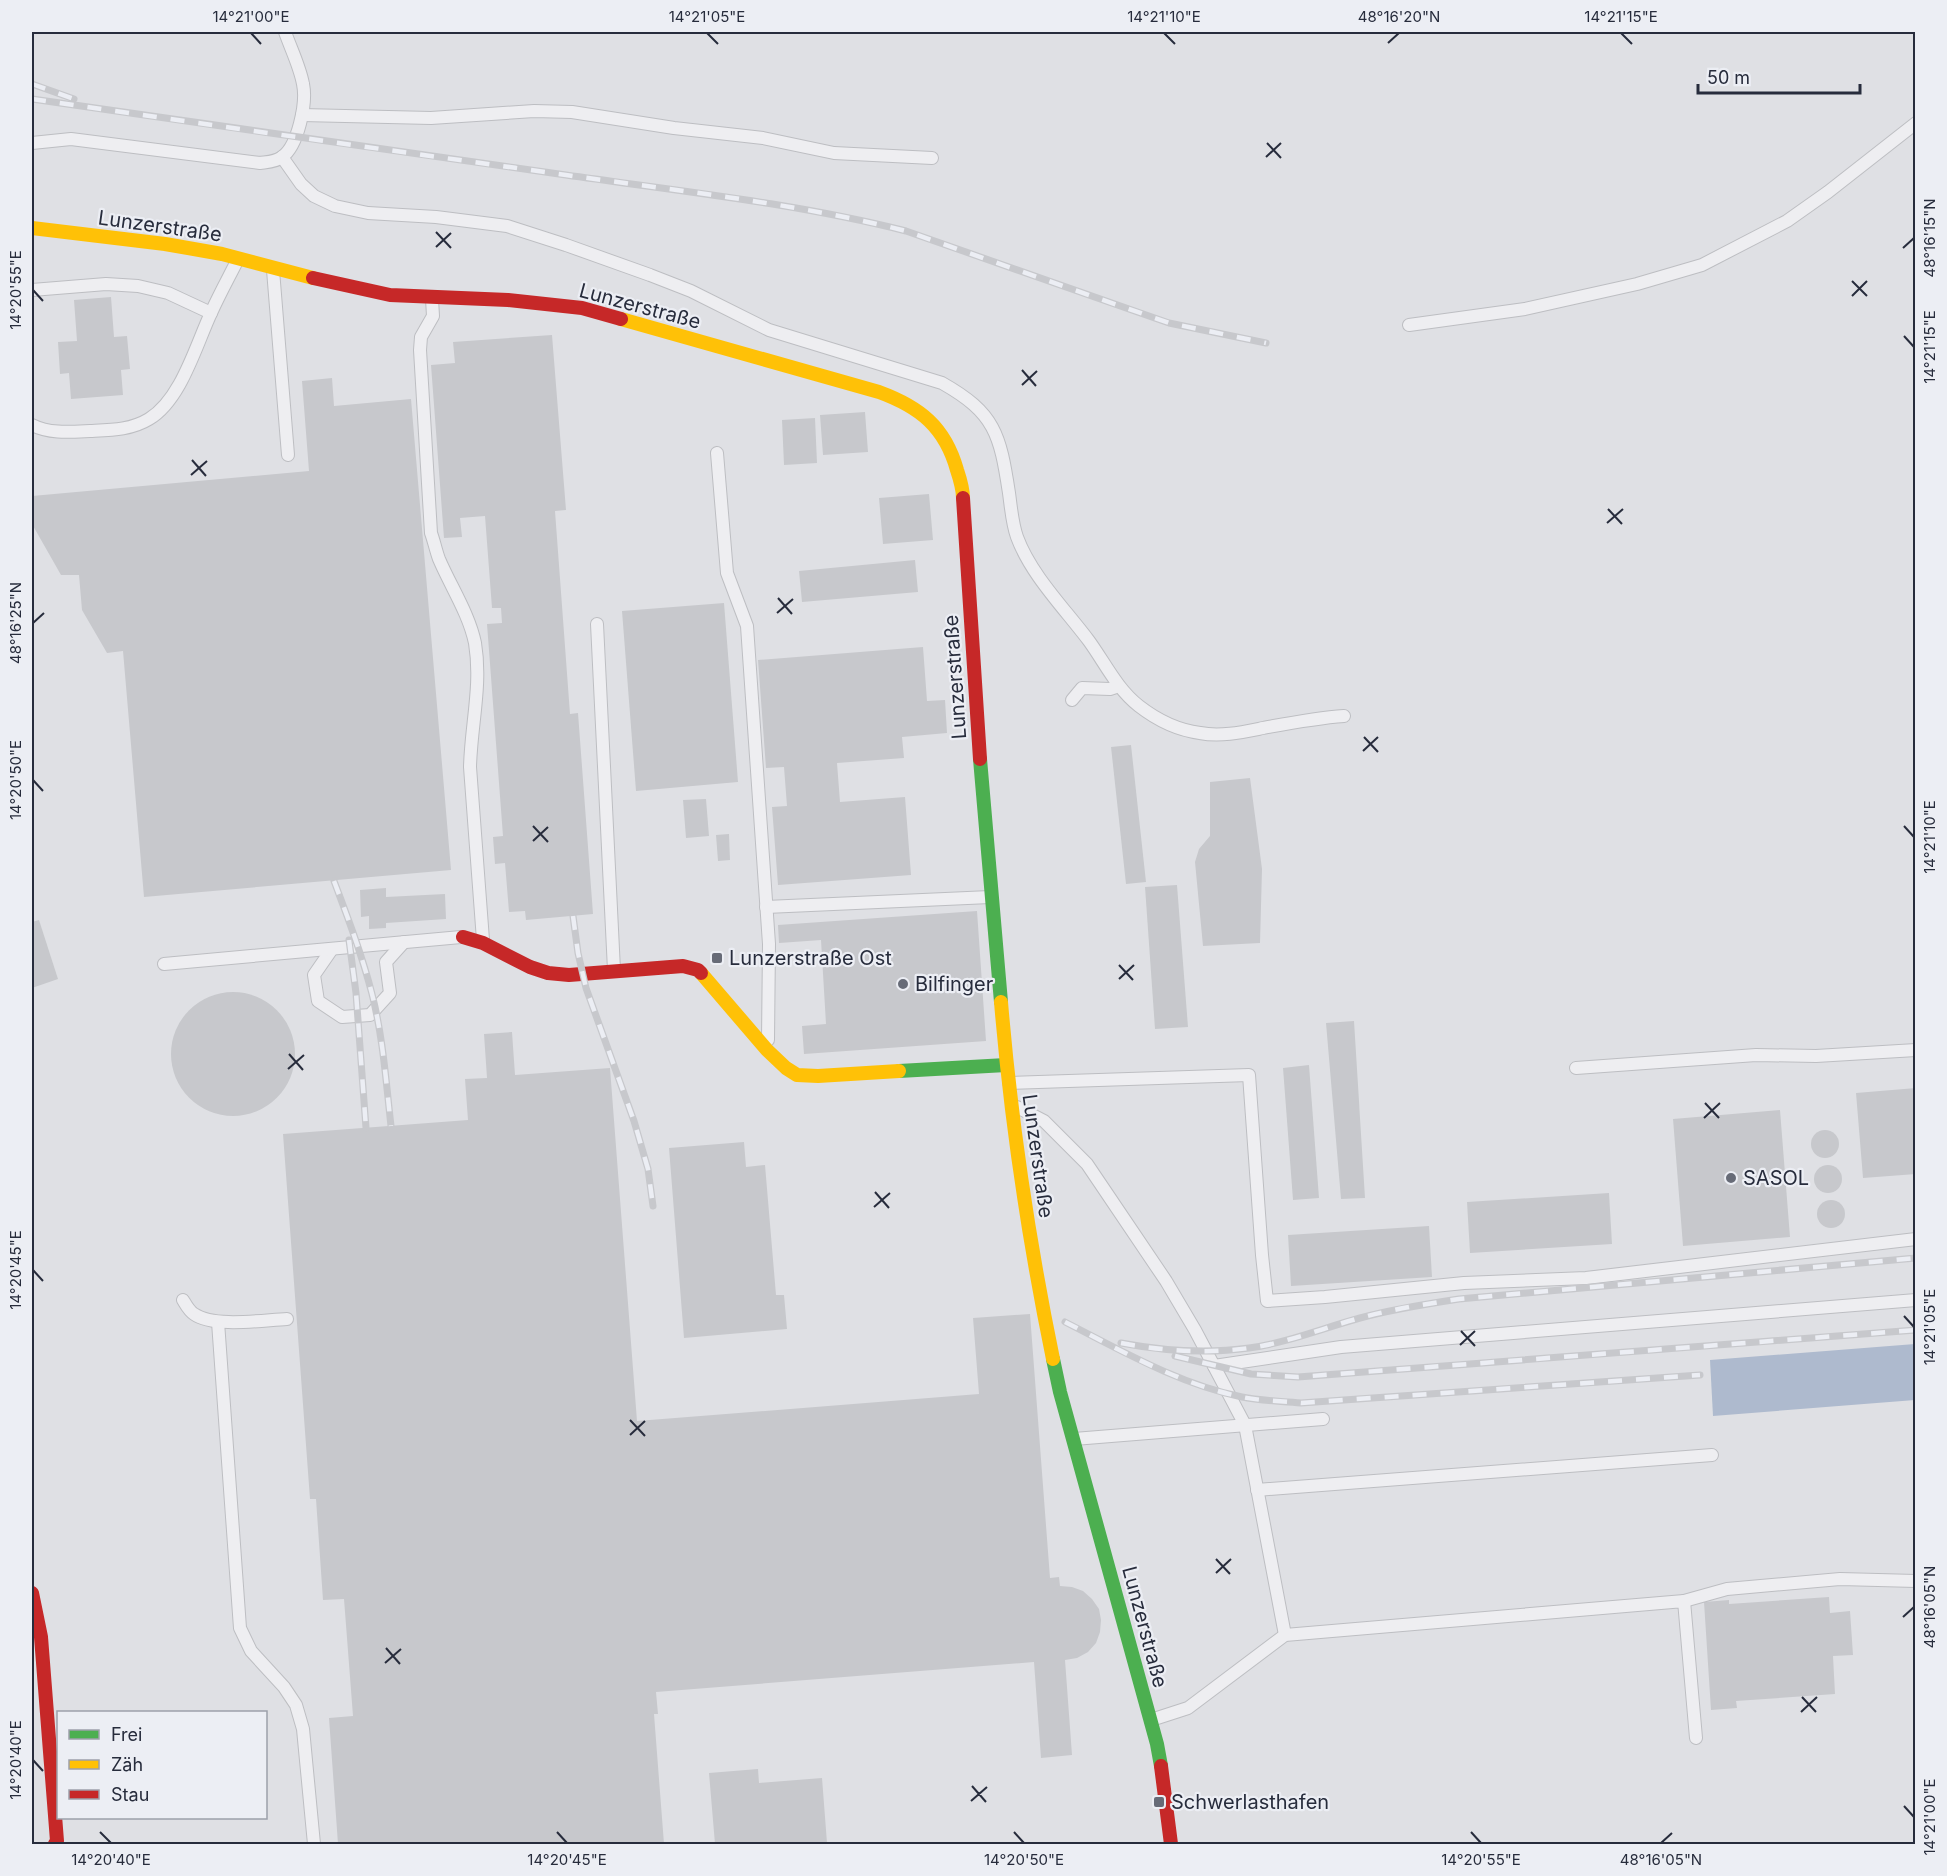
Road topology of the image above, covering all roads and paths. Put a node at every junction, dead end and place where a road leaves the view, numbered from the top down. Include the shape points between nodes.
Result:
1 (285, 32) edge
2 (302, 115) junction
3 (1916, 123) edge
4 (32, 142) edge
5 (282, 158) junction
6 (932, 158) dead end
7 (32, 228) edge
8 (238, 258) junction
9 (273, 268) junction
10 (32, 290) edge
11 (432, 297) junction
12 (211, 313) junction
13 (1409, 325) dead end
14 (32, 425) edge
15 (717, 453) dead end
16 (288, 455) dead end
17 (597, 624) dead end
18 (1119, 686) junction
19 (1072, 700) dead end
20 (1344, 716) dead end
21 (992, 896) junction
22 (766, 907) junction
23 (463, 937) joint
24 (404, 942) junction
25 (483, 943) junction
26 (332, 949) junction
27 (164, 964) dead end
28 (614, 971) junction
29 (767, 1050) junction
30 (1916, 1050) edge
31 (1006, 1065) junction
32 (1576, 1068) dead end
33 (1008, 1083) junction
34 (1011, 1104) junction
35 (1916, 1239) edge
36 (183, 1300) dead end
37 (1916, 1300) edge
38 (287, 1319) dead end
39 (218, 1322) junction
40 (1214, 1366) junction
41 (1323, 1419) dead end
42 (1245, 1425) junction
43 (1073, 1439) junction
44 (1712, 1455) dead end
45 (1257, 1490) junction
46 (1916, 1581) edge
47 (32, 1595) edge
48 (1684, 1601) junction
49 (1285, 1635) junction
50 (1150, 1720) junction
51 (1696, 1738) dead end
52 (55, 1845) edge
53 (314, 1845) edge
54 (1171, 1845) edge

1 - 2 lane via 303,84
2 - 5 lane via 290,149
2 - 6 lane via 431,118 572,112 763,138 834,153
3 - 13 lane via 1787,221 1702,265 1526,309
4 - 5 lane via 71,139 260,163
5 - 18 lane via 314,196 335,206 368,213 436,216 507,226 691,291 769,330 912,372 963,395 993,426 1017,537 1035,571
7 - 8 street, Lunzerstraße via 165,244
8 - 9 street, Lunzerstraße
8 - 12 lane
9 - 11 street, Lunzerstraße via 390,295
9 - 16 lane
10 - 12 lane via 106,284 138,286 168,293
11 - 21 street, Lunzerstraße via 582,308 879,392 920,412 940,431 952,451 963,491
11 - 25 lane via 433,316 420,350 432,533 474,643 478,685 470,767
12 - 14 lane via 170,399 149,419 123,429 62,432
15 - 22 lane via 727,573 747,626
17 - 28 lane
18 - 19 lane via 1082,688
18 - 20 lane via 1156,718 1202,734 1233,734
21 - 22 lane
21 - 31 street, Lunzerstraße
22 - 29 lane
23 - 24 lane
23 - 25 street
24 - 26 lane
24 - 26 lane via 386,962 390,993 370,1015 342,1017 318,1001 314,975
25 - 28 street via 548,973
26 - 27 lane
28 - 29 street via 683,966 698,970
29 - 31 street via 797,1075
30 - 32 lane via 1756,1055
31 - 33 street, Lunzerstraße
33 - 34 street, Lunzerstraße
33 - 35 lane via 1249,1075 1267,1301 1464,1283 1586,1278
34 - 40 lane via 1044,1121 1087,1164 1166,1281
34 - 43 street, Lunzerstraße via 1037,1282
36 - 39 lane via 192,1314
37 - 40 lane via 1341,1347
38 - 39 lane
39 - 53 lane via 240,1628 251,1651 296,1705 303,1729
40 - 42 lane
41 - 42 lane
42 - 43 lane
42 - 45 lane
43 - 50 street, Lunzerstraße
44 - 45 lane
45 - 49 lane
46 - 48 lane via 1840,1579 1727,1589
47 - 52 street via 41,1637
48 - 49 lane
48 - 51 lane
49 - 50 lane via 1188,1708
50 - 54 street, Lunzerstraße

